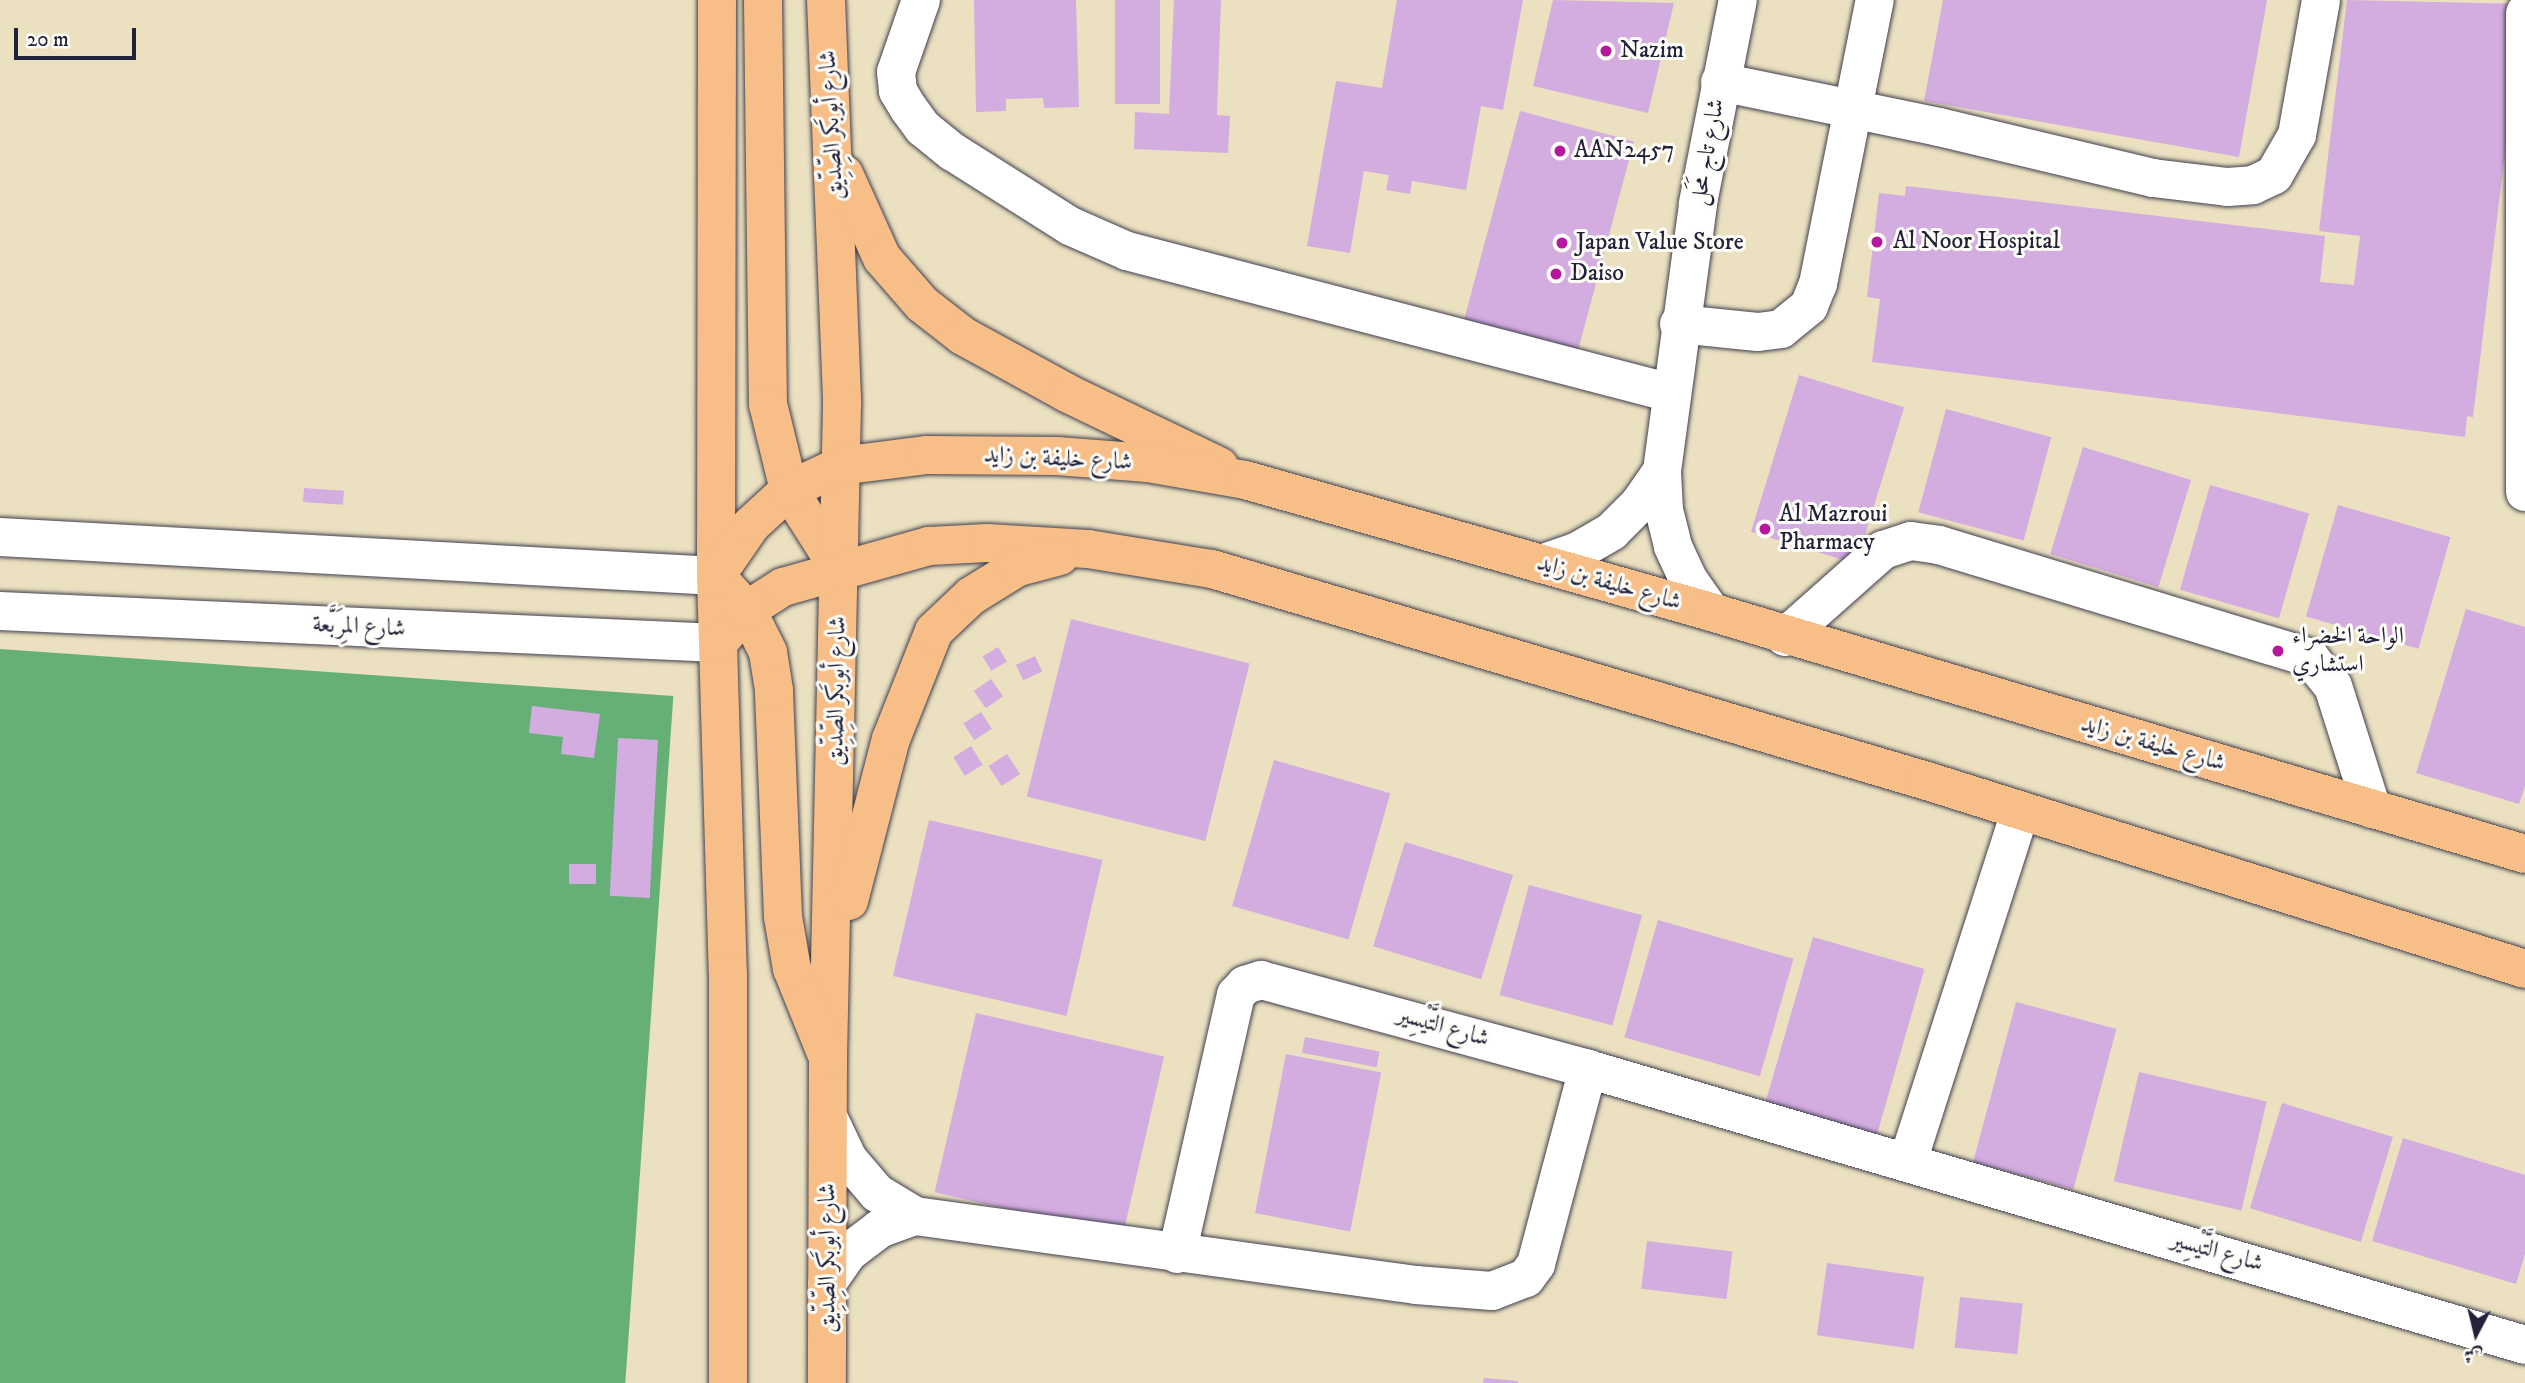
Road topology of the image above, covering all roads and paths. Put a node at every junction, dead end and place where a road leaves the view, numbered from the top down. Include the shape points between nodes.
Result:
1 (717, 0) edge
2 (763, 0) edge
3 (826, 0) edge
4 (921, 0) edge
5 (1738, 0) edge
6 (1875, 0) edge
7 (2321, 0) edge
8 (2525, 13) edge
9 (1720, 82) junction
10 (1853, 110) junction
11 (835, 151) junction
12 (1679, 324) junction
13 (1671, 393) junction
14 (840, 466) junction
15 (1662, 471) junction
16 (1245, 480) junction
17 (789, 490) junction
18 (2525, 492) edge
19 (0, 537) edge
20 (1087, 549) junction
21 (1541, 564) junction
22 (839, 569) junction
23 (716, 576) junction
24 (747, 610) junction
25 (0, 611) edge
26 (1711, 612) junction
27 (1785, 636) junction
28 (718, 643) junction
29 (2372, 809) junction
30 (2020, 812) junction
31 (2525, 854) edge
32 (2525, 969) edge
33 (832, 971) junction
34 (828, 1058) junction
35 (1588, 1069) junction
36 (829, 1119) junction
37 (1908, 1161) junction
38 (915, 1216) junction
39 (1177, 1254) junction
40 (827, 1283) junction
41 (2525, 1345) edge
42 (728, 1383) edge
43 (827, 1383) edge

1 - 23 main road
2 - 17 main road via 768,404
3 - 11 main road, شارع أبوبَكر الصِّدِّيق
4 - 13 street via 896,72 898,92 909,109 923,128 953,152 1070,226 1127,251
5 - 9 street, شارع تاج مَحَل
6 - 10 street
7 - 10 street via 2297,135 2274,175 2253,185 2227,187 2153,178
8 - 18 street
9 - 10 street
9 - 12 street, شارع تاج مَحَل
10 - 12 street via 1818,284 1809,306 1781,329 1758,332
11 - 14 main road, شارع أبوبَكر الصِّدِّيق
11 - 16 main road via 882,258 922,304 964,336 1044,380 1175,441
12 - 13 street, شارع تاج مَحَل
13 - 15 street, شارع تاج مَحَل
14 - 16 main road, شارع خليفة بن زايد via 927,455 1057,456 1148,463
14 - 17 main road, شارع خليفة بن زايد
14 - 22 main road, شارع أبوبَكر الصِّدِّيق
15 - 21 street, شارع تاج مَحَل via 1612,531 1578,551
15 - 26 street, شارع تاج مَحَل via 1664,510 1673,547
16 - 21 main road, شارع خليفة بن زايد
17 - 22 main road
17 - 23 main road, شارع خليفة بن زايد via 751,525
19 - 23 street
20 - 22 main road via 987,543 929,546
20 - 30 main road via 1212,569
20 - 33 main road via 1018,567 971,596 934,631 891,739
21 - 26 main road, شارع خليفة بن زايد
22 - 24 main road via 783,587
22 - 33 main road, شارع أبوبَكر الصِّدِّيق
23 - 24 main road
23 - 28 main road
24 - 28 main road
24 - 34 main road via 768,652 774,690 783,917 792,969
25 - 28 street, شارع المِرَبَّعة
26 - 27 main road, شارع خليفة بن زايد
27 - 29 main road, شارع خليفة بن زايد
27 - 29 street via 1883,550 1911,541 1939,545 2310,658 2333,686
28 - 42 main road via 728,973
29 - 31 main road, شارع خليفة بن زايد
30 - 32 main road
30 - 37 street
33 - 34 main road, شارع أبوبَكر الصِّدِّيق
34 - 36 main road, شارع أبوبَكر الصِّدِّيق
35 - 37 street, شارع التَّيْسِير
35 - 39 street via 1536,1264 1526,1278 1509,1287 1492,1291 1416,1286
35 - 39 street, شارع التَّيْسِير via 1277,981 1245,985 1230,1014
36 - 38 street via 848,1159 877,1192
36 - 40 main road, شارع أبوبَكر الصِّدِّيق
37 - 41 street, شارع التَّيْسِير
38 - 39 street
38 - 40 street via 879,1229 849,1252
40 - 43 main road, شارع أبوبَكر الصِّدِّيق

